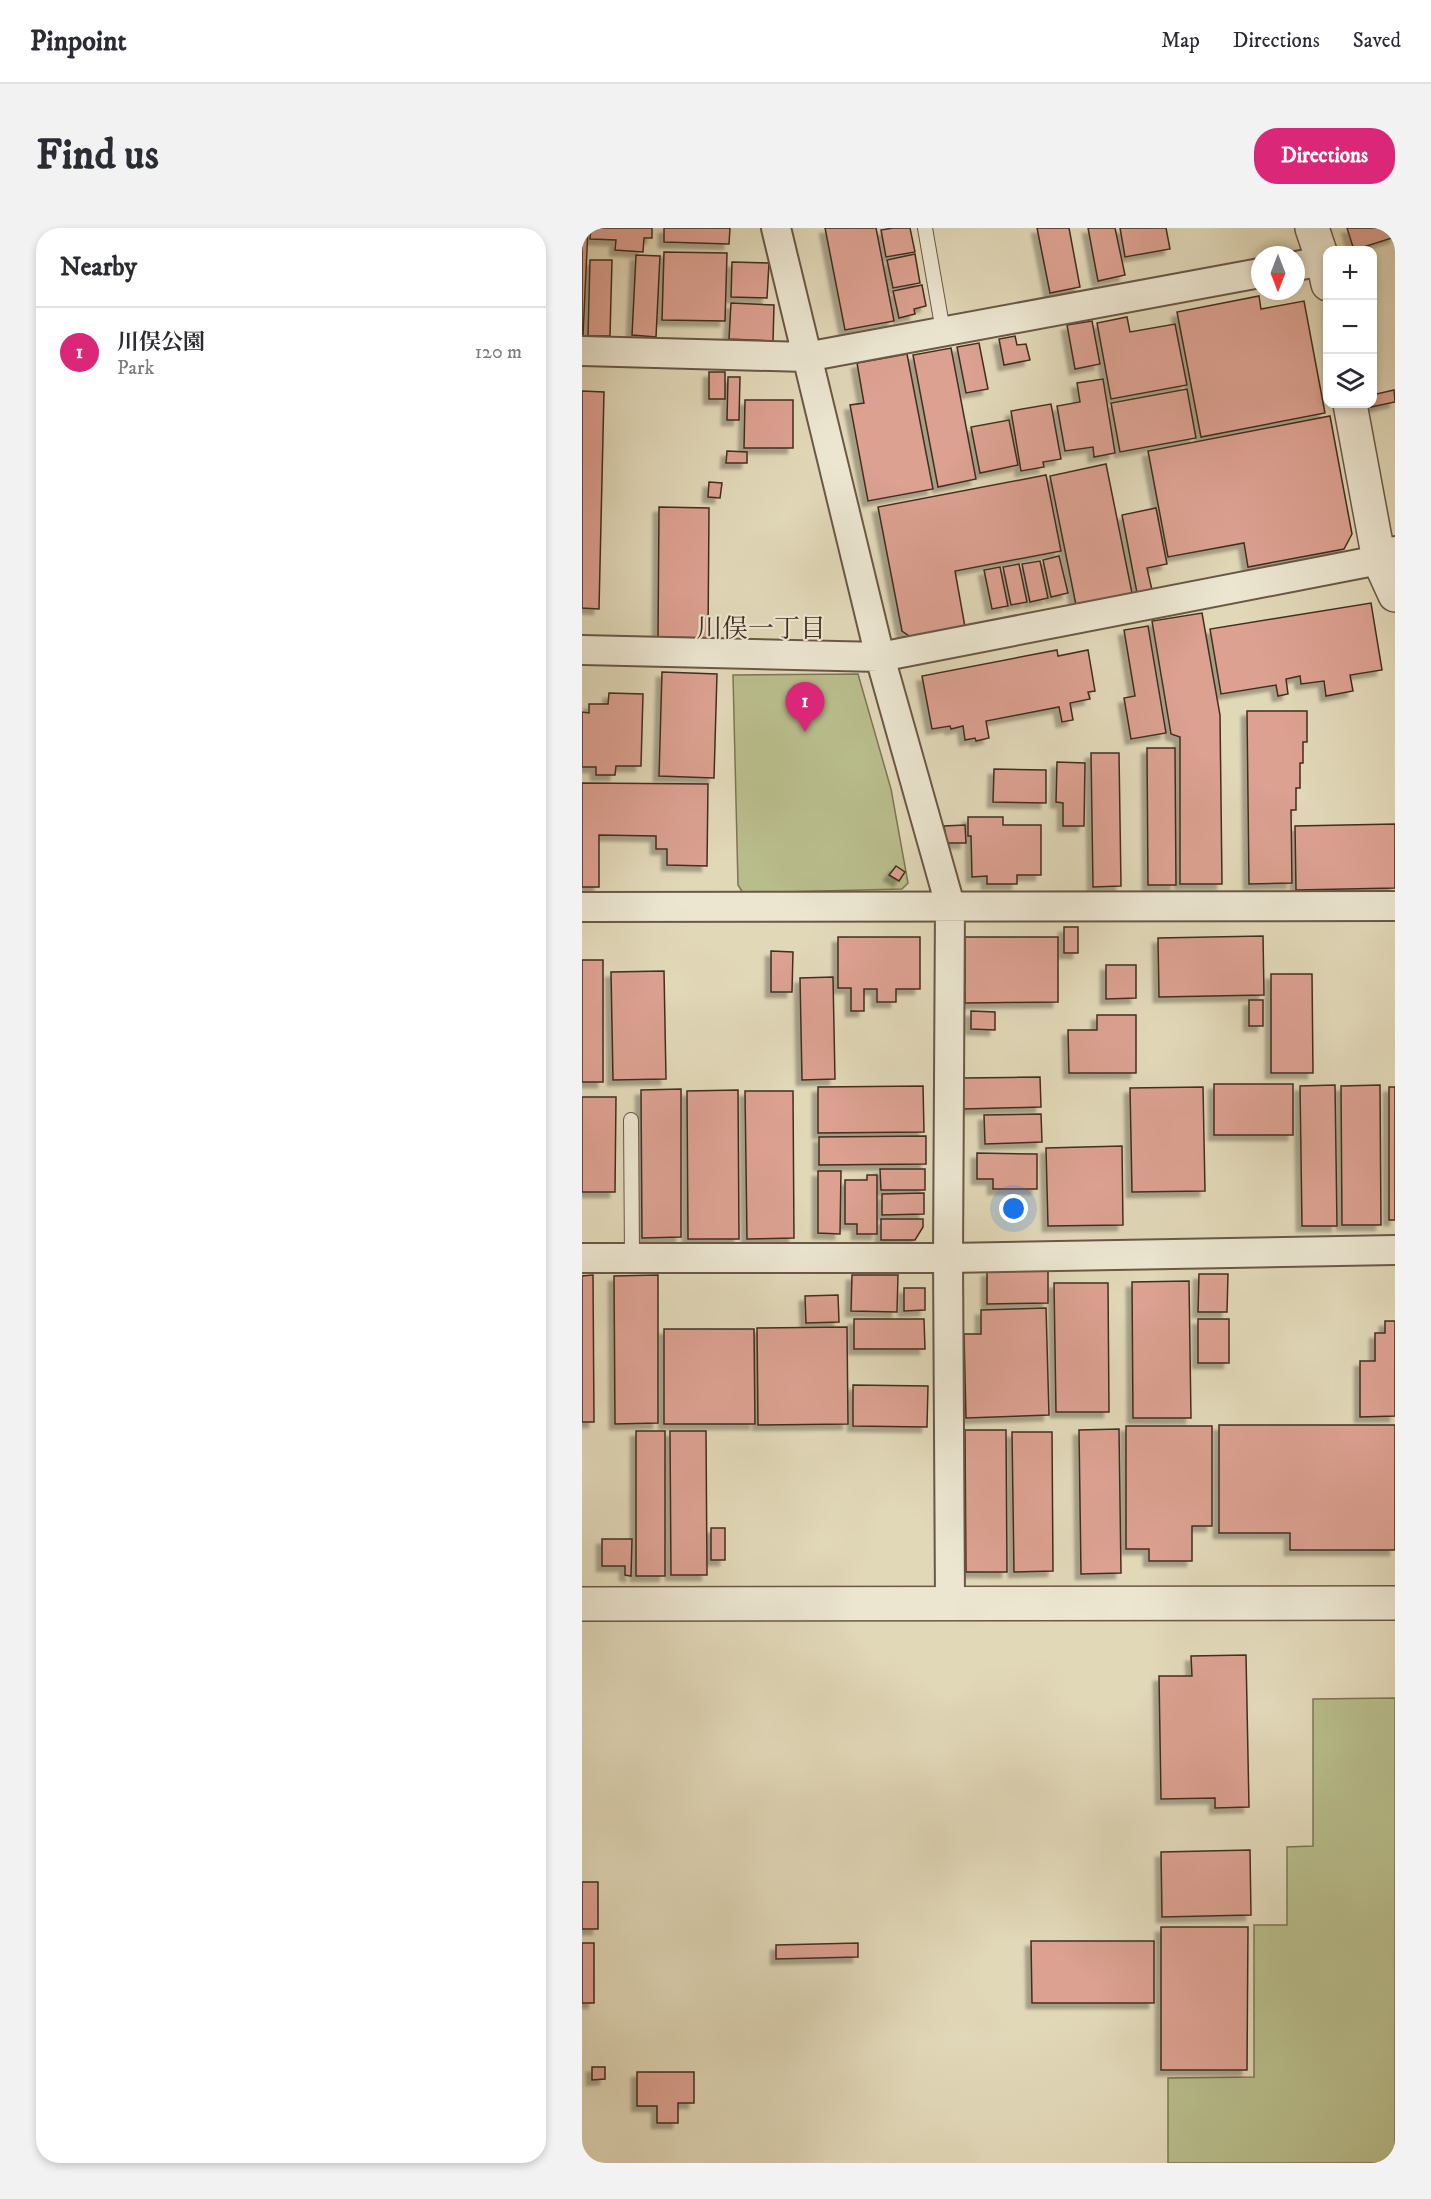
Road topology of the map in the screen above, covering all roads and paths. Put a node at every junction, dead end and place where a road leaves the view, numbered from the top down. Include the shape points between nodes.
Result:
1 (776, 228) edge
2 (925, 228) edge
3 (1312, 228) edge
4 (1316, 270) edge
5 (1251, 275) edge
6 (943, 332) junction
7 (582, 351) edge
8 (806, 357) junction
9 (1351, 408) edge
10 (1387, 556) edge
11 (1395, 595) edge
12 (582, 650) edge
13 (880, 657) junction
14 (950, 905) junction
15 (1395, 906) edge
16 (582, 907) edge
17 (631, 1120) dead end
18 (1395, 1250) edge
19 (582, 1258) edge
20 (632, 1258) junction
21 (948, 1258) junction
22 (950, 1603) junction
23 (1395, 1603) edge
24 (582, 1604) edge

1 - 8 street
2 - 6 lane
3 - 4 street
5 - 6 street
6 - 8 street
7 - 8 street
8 - 13 street
9 - 10 street
10 - 11 street
10 - 13 street
12 - 13 street
13 - 14 street
14 - 15 street
14 - 16 street
14 - 21 street
17 - 20 lane
18 - 21 street
19 - 20 street
20 - 21 street
21 - 22 street
22 - 23 street
22 - 24 street

